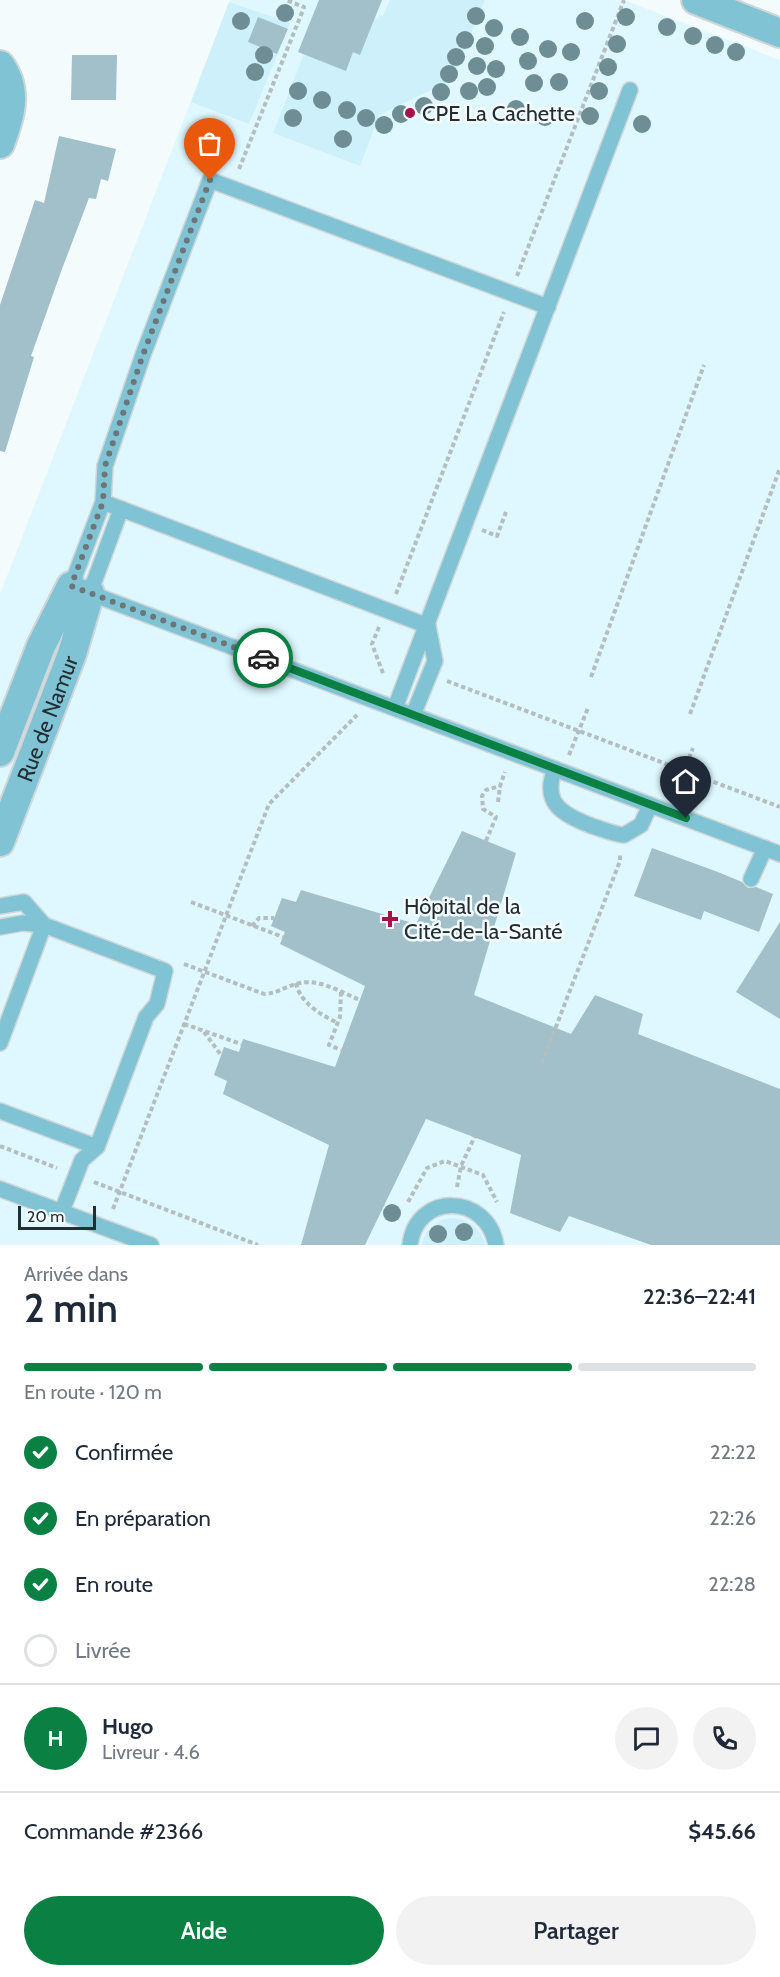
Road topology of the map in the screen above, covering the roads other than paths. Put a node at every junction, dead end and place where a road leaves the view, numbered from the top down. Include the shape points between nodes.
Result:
1 (696, 0) edge
2 (780, 33) edge
3 (0, 65) edge
4 (630, 90) dead end
5 (0, 144) edge
6 (549, 307) junction
7 (103, 502) junction
8 (121, 509) junction
9 (80, 589) junction
10 (428, 626) junction
11 (395, 708) junction
12 (412, 715) junction
13 (0, 752) edge
14 (555, 769) junction
15 (650, 804) junction
16 (0, 842) edge
17 (765, 848) junction
18 (780, 854) edge
19 (751, 879) dead end
20 (0, 906) edge
21 (44, 926) junction
22 (0, 927) edge
23 (0, 1043) edge
24 (0, 1111) edge
25 (97, 1147) junction
26 (0, 1189) edge
27 (62, 1210) junction
28 (151, 1245) edge
29 (410, 1245) edge
30 (496, 1245) edge

1 - 2 street
3 - 5 street via 10,85 12,103
4 - 6 lane
6 - 7 lane via 210,180 105,466
6 - 10 lane
7 - 8 lane
7 - 9 lane
8 - 9 lane
8 - 10 lane
9 - 11 lane
9 - 13 street, Rue de Namur via 41,646
9 - 16 street, Rue de Namur via 72,654
10 - 11 lane
10 - 12 lane via 435,661
11 - 12 lane
12 - 14 lane
14 - 15 lane
14 - 15 lane via 549,789 555,804 564,813 589,824 624,835 641,825
15 - 17 lane
17 - 18 lane
17 - 19 lane
20 - 21 lane via 24,902
21 - 22 lane via 23,923
21 - 23 lane
21 - 25 lane via 165,970 157,1004 146,1017
24 - 25 lane
25 - 27 lane via 82,1160
26 - 27 lane
27 - 28 lane
29 - 30 lane via 412,1232 424,1216 453,1205 483,1217 494,1232

